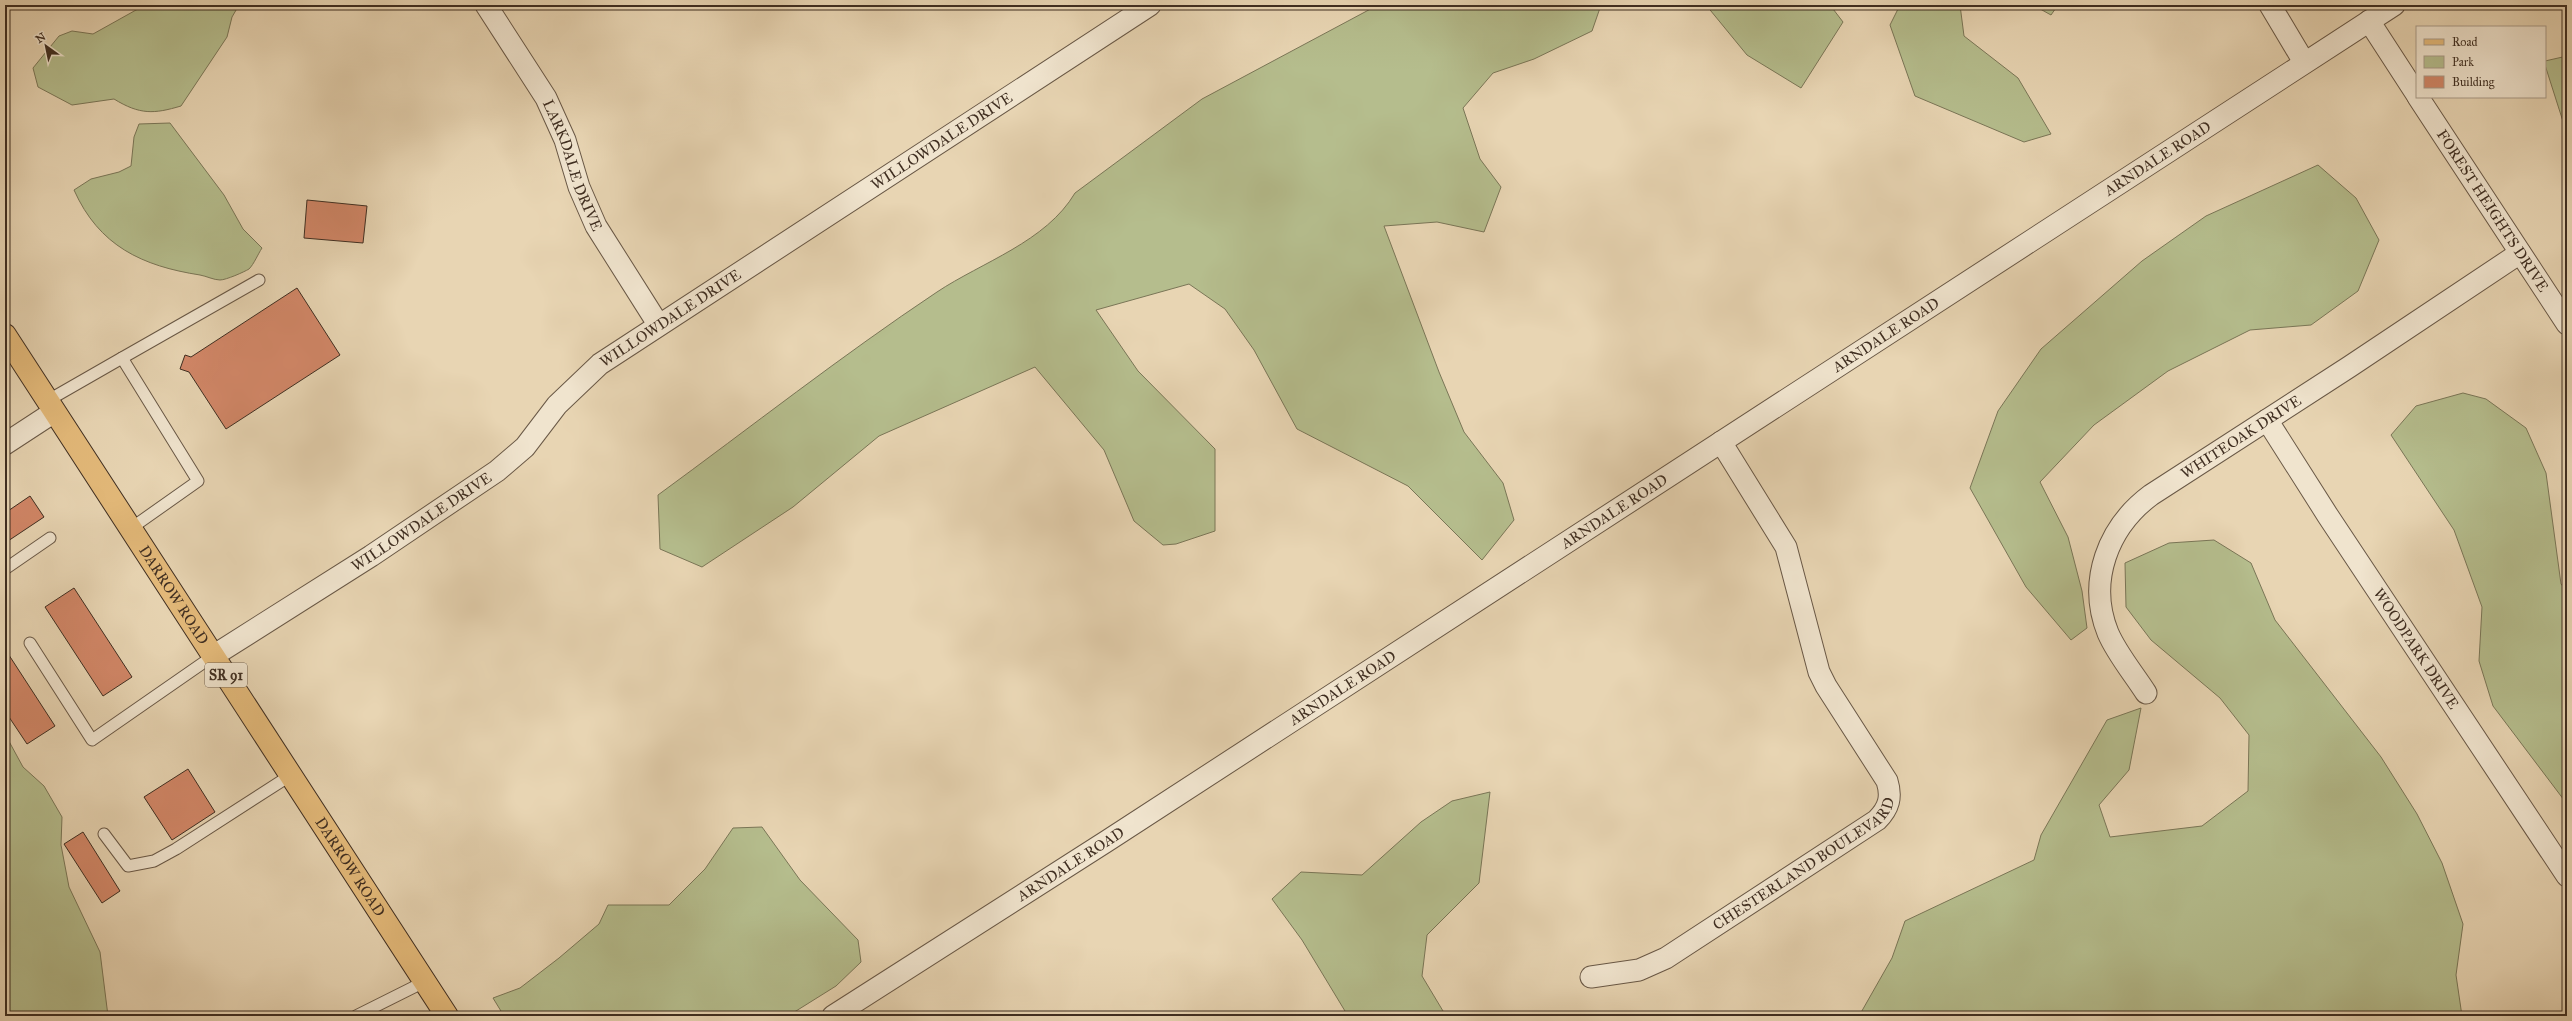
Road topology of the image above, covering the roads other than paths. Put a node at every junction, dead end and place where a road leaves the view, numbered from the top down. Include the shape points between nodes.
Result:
1 (486, 5) edge
2 (1150, 5) edge
3 (2270, 5) edge
4 (2394, 5) edge
5 (2369, 21) junction
6 (2304, 62) junction
7 (2416, 93) edge
8 (2419, 98) edge
9 (2520, 253) junction
10 (259, 280) dead end
11 (658, 324) junction
12 (2567, 324) edge
13 (5, 335) edge
14 (122, 358) junction
15 (51, 407) junction
16 (2267, 420) junction
17 (1721, 442) junction
18 (5, 444) edge
19 (130, 529) junction
20 (50, 538) dead end
21 (5, 569) edge
22 (30, 643) dead end
23 (213, 656) junction
24 (2146, 693) dead end
25 (291, 775) junction
26 (104, 834) dead end
27 (2567, 876) edge
28 (1591, 977) dead end
29 (424, 982) junction
30 (356, 1016) edge
31 (447, 1016) edge
32 (833, 1016) edge

1 - 11 street, LARKDALE DRIVE via 546,98 565,140 579,187 596,226
2 - 11 street, WILLOWDALE DRIVE
3 - 6 street
4 - 5 street, ARNDALE ROAD
5 - 6 street, ARNDALE ROAD
5 - 7 street, FOREST HEIGHTS DRIVE
6 - 17 street, ARNDALE ROAD
8 - 9 street, FOREST HEIGHTS DRIVE
9 - 12 street, FOREST HEIGHTS DRIVE
9 - 16 street, WHITEOAK DRIVE
10 - 14 lane
11 - 23 street, WILLOWDALE DRIVE via 581,380 557,405 525,447 498,471 371,556
13 - 15 main road, DARROW ROAD / SR 91
14 - 15 lane
14 - 19 lane via 198,481
15 - 18 street
15 - 19 main road, DARROW ROAD / SR 91
16 - 24 street, WHITEOAK DRIVE via 2138,504 2118,528 2111,542 2101,574 2100,601 2103,616 2109,634
16 - 27 street, WOODPARK DRIVE via 2332,523
17 - 28 street, CHESTERLAND BOULEVARD via 1786,547 1819,672 1887,780 1890,791 1889,803 1877,820 1666,958 1639,970
17 - 32 street, ARNDALE ROAD via 1094,850
19 - 23 main road, DARROW ROAD / SR 91
20 - 21 lane
22 - 23 lane via 92,740
23 - 25 main road, DARROW ROAD / SR 91
25 - 26 lane via 154,861 128,866
25 - 29 main road, DARROW ROAD / SR 91
29 - 30 lane
29 - 31 main road, DARROW ROAD / SR 91

